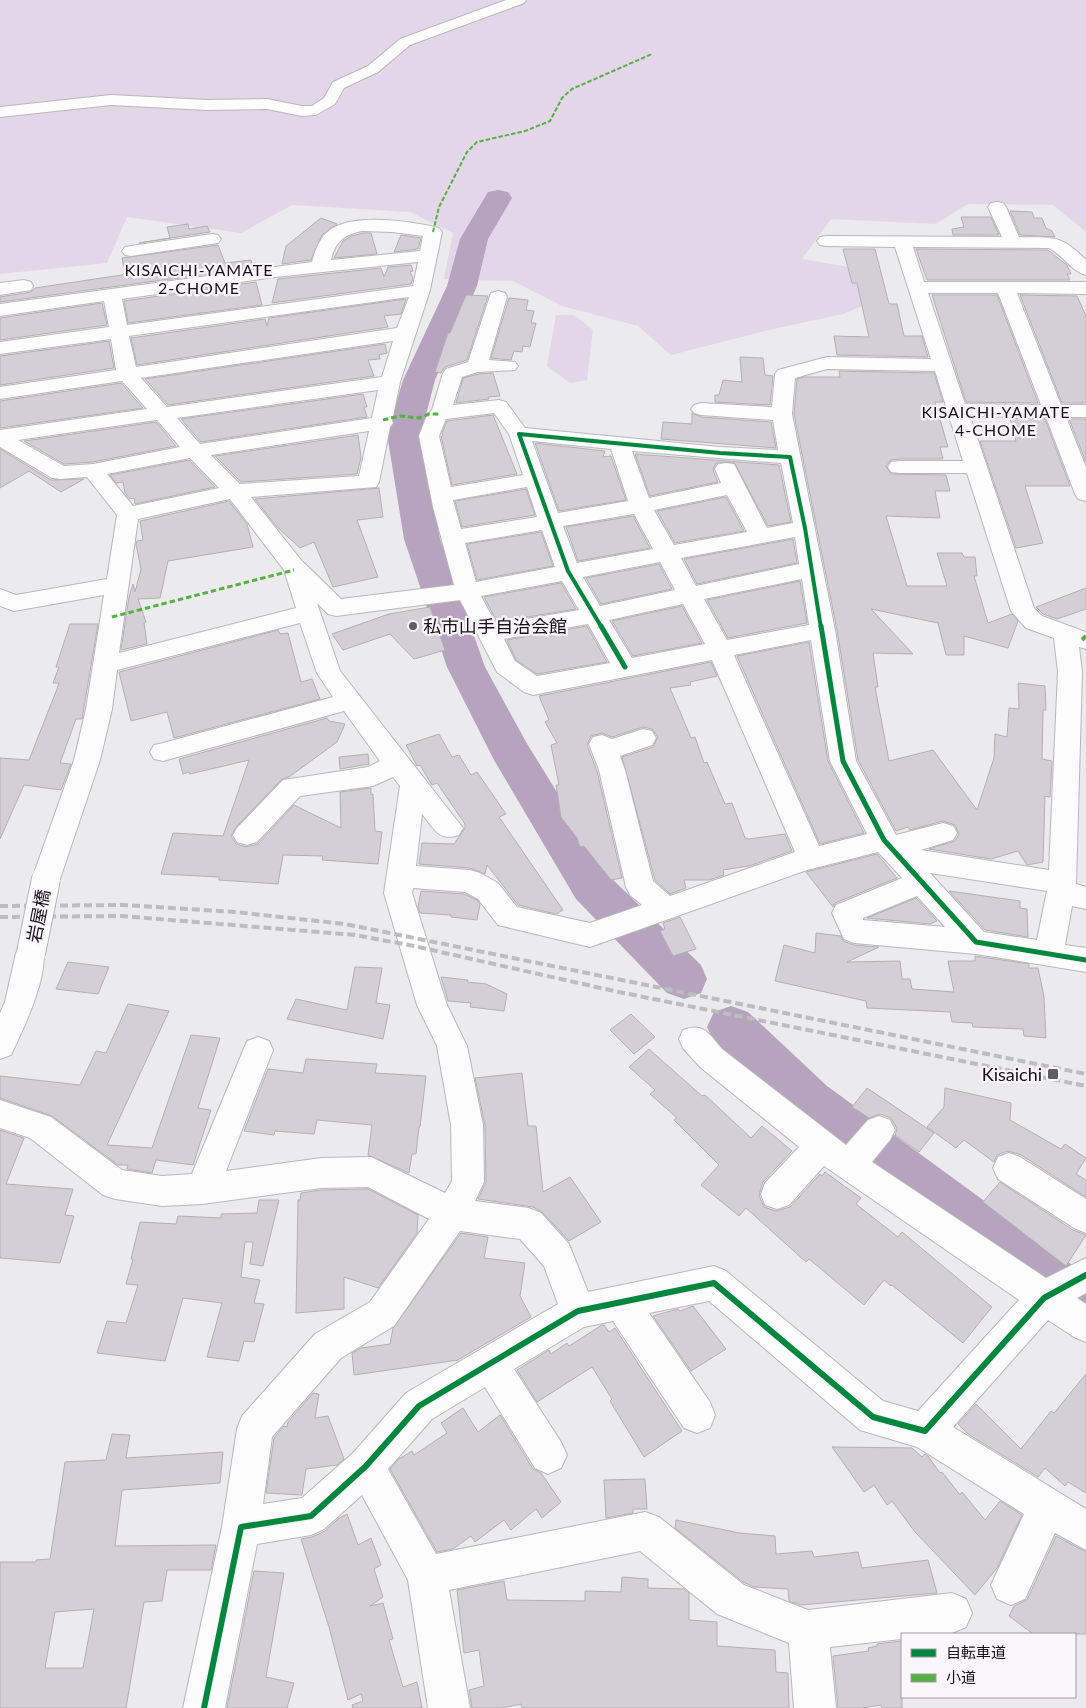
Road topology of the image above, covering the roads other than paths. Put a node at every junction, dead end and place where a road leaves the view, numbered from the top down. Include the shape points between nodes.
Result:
1 (519, 0) edge
2 (0, 112) edge
3 (998, 207) dead end
4 (212, 239) dead end
5 (826, 241) dead end
6 (902, 241) junction
7 (1012, 241) junction
8 (131, 251) dead end
9 (428, 255) junction
10 (171, 266) junction
11 (320, 267) junction
12 (1086, 270) edge
13 (24, 286) dead end
14 (917, 287) junction
15 (1005, 287) junction
16 (1086, 288) edge
17 (0, 289) edge
18 (421, 290) junction
19 (112, 295) junction
20 (498, 297) dead end
21 (0, 310) edge
22 (119, 331) junction
23 (405, 333) junction
24 (0, 348) edge
25 (942, 365) junction
26 (477, 366) junction
27 (508, 366) dead end
28 (127, 374) junction
29 (390, 382) junction
30 (0, 392) edge
31 (701, 409) dead end
32 (957, 410) junction
33 (1053, 410) junction
34 (1086, 411) edge
35 (441, 413) junction
36 (164, 414) junction
37 (782, 414) junction
38 (383, 423) junction
39 (519, 434) junction
40 (0, 437) edge
41 (619, 443) junction
42 (195, 451) junction
43 (720, 454) junction
44 (790, 457) junction
45 (899, 466) dead end
46 (976, 467) junction
47 (93, 470) junction
48 (535, 479) junction
49 (733, 487) junction
50 (235, 491) junction
51 (1086, 494) edge
52 (442, 495) junction
53 (641, 506) junction
54 (128, 514) junction
55 (550, 521) junction
56 (805, 528) junction
57 (760, 537) junction
58 (452, 538) junction
59 (668, 554) junction
60 (293, 565) junction
61 (812, 569) junction
62 (568, 571) junction
63 (118, 585) junction
64 (467, 591) junction
65 (690, 595) junction
66 (0, 597) edge
67 (309, 613) junction
68 (594, 615) junction
69 (822, 630) junction
70 (489, 633) junction
71 (1076, 638) edge
72 (720, 650) junction
73 (105, 665) junction
74 (625, 667) junction
75 (350, 701) junction
76 (643, 738) dead end
77 (162, 752) dead end
78 (405, 775) junction
79 (449, 828) dead end
80 (1075, 831) edge
81 (943, 833) dead end
82 (247, 835) dead end
83 (891, 848) junction
84 (811, 858) junction
85 (400, 876) junction
86 (922, 882) junction
87 (1070, 891) edge
88 (663, 910) junction
89 (976, 942) junction
90 (1049, 954) junction
91 (1086, 960) edge
92 (8, 1011) edge
93 (694, 1039) dead end
94 (0, 1046) edge
95 (258, 1050) dead end
96 (0, 1114) edge
97 (880, 1130) dead end
98 (820, 1146) junction
99 (849, 1165) junction
100 (1009, 1168) dead end
101 (202, 1189) junction
102 (777, 1194) dead end
103 (452, 1214) junction
104 (1086, 1217) edge
105 (1065, 1286) edge
106 (621, 1302) junction
107 (578, 1311) junction
108 (1086, 1324) edge
109 (490, 1363) junction
110 (697, 1415) dead end
111 (925, 1431) junction
112 (548, 1455) dead end
113 (366, 1466) junction
114 (1048, 1507) junction
115 (241, 1527) junction
116 (1086, 1531) edge
117 (427, 1575) junction
118 (1011, 1585) dead end
119 (952, 1613) dead end
120 (808, 1630) junction
121 (204, 1708) edge
122 (448, 1708) edge
123 (815, 1708) edge

1 - 2 street via 405,42 373,69 338,84 330,100 316,110 302,111 266,104 207,105 110,100
3 - 7 street
4 - 10 street
5 - 6 street
6 - 7 street
6 - 14 street
7 - 12 street via 1052,243 1065,248
8 - 10 street
9 - 11 street
9 - 11 street via 433,232 362,225 345,229 328,241
9 - 18 street
10 - 11 street
10 - 19 street
13 - 17 street
14 - 15 street
14 - 25 street
15 - 16 street
15 - 33 street
18 - 22 street
18 - 23 street
19 - 21 street
19 - 22 street
20 - 26 street
22 - 24 street
22 - 28 street
23 - 28 street
23 - 29 street
25 - 32 street
25 - 37 street via 827,363 785,374
26 - 27 street
26 - 35 street via 453,373
28 - 30 street
28 - 36 street
29 - 36 street
29 - 38 street
31 - 37 street
32 - 33 street
32 - 46 street
33 - 34 street
33 - 51 street
35 - 39 street via 499,406
35 - 52 street via 437,415 429,436
36 - 40 street
36 - 42 street
37 - 44 street
38 - 42 street
38 - 50 street via 368,482
39 - 41 street
39 - 48 street
40 - 47 street via 60,473
41 - 43 street
41 - 53 street
42 - 47 street
42 - 50 street
43 - 44 street
43 - 49 street
44 - 56 street
45 - 46 street
46 - 71 street via 1023,612 1034,622
47 - 54 street
48 - 52 street
48 - 55 street
49 - 53 street
49 - 57 street
50 - 54 street
50 - 60 street
52 - 58 street
53 - 55 street
53 - 59 street
54 - 63 street, 岩屋橋
55 - 58 street
55 - 62 street
56 - 57 street
56 - 61 street
57 - 59 street
58 - 64 street
59 - 62 street
59 - 65 street
60 - 64 street via 336,608
60 - 67 street
61 - 65 street
61 - 69 street
62 - 64 street
62 - 68 street
63 - 66 street via 14,604
63 - 73 street, 岩屋橋
64 - 70 street
65 - 68 street
65 - 72 street
67 - 73 street
67 - 75 street via 329,673
68 - 70 street
68 - 74 street
69 - 72 street
69 - 83 street via 844,761
70 - 74 street via 506,666 533,686
71 - 80 street via 1070,672
72 - 74 street
72 - 84 street
73 - 92 street, 岩屋橋, bridge via 99,709 86,760 46,879 31,953
75 - 77 street
75 - 78 street
76 - 88 street via 604,748 640,887
78 - 79 street
78 - 82 street via 292,787
78 - 85 street
80 - 87 street
81 - 83 street
83 - 84 street
83 - 86 street
83 - 87 street
84 - 88 street
85 - 88 street via 470,881 488,891 508,917 590,935
85 - 103 street via 398,893 405,921 432,1006 452,1046 467,1126 468,1182
86 - 89 street
86 - 89 street via 846,913 854,931
87 - 90 street
89 - 90 street
90 - 91 street
92 - 94 street, 岩屋橋
93 - 98 street via 711,1058
95 - 101 street
96 - 101 street via 40,1127 115,1184 162,1191
97 - 99 street
98 - 99 street
98 - 102 street
99 - 105 street
100 - 104 street
101 - 103 street via 321,1173 372,1172
103 - 107 street via 529,1224 557,1256
103 - 115 street via 382,1314 328,1346 255,1429
105 - 108 street
105 - 111 street
106 - 107 street
106 - 110 street
106 - 111 street via 714,1283 873,1417
107 - 109 street
109 - 112 street
109 - 113 street via 419,1406
111 - 114 street
113 - 115 street via 311,1516
113 - 117 street
114 - 116 street
114 - 118 street
115 - 121 street
117 - 120 street via 645,1531 730,1600
117 - 122 street
119 - 120 street
120 - 123 street

